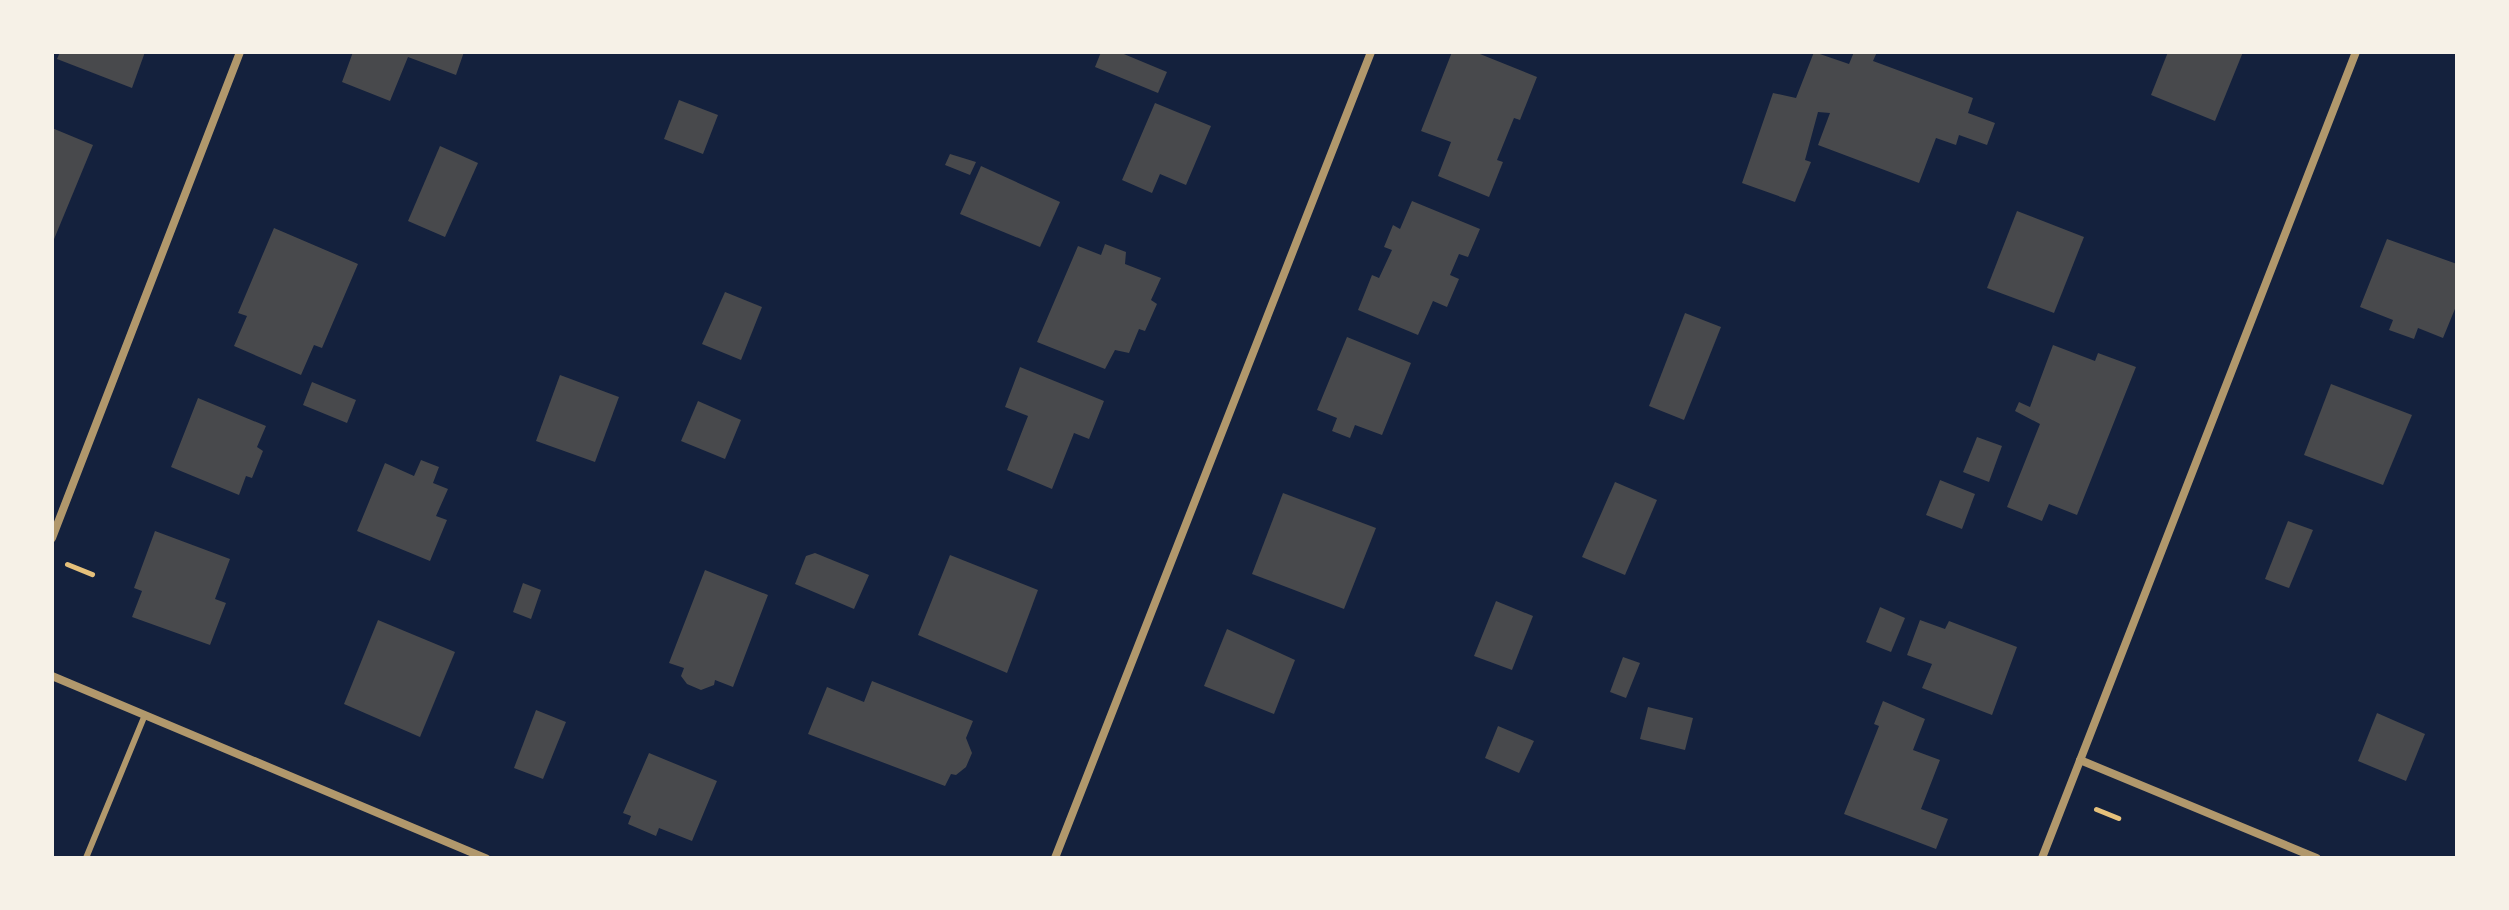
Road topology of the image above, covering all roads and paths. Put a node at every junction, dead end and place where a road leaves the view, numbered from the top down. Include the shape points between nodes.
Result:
1 (240, 52) edge
2 (1371, 52) edge
3 (2356, 52) edge
4 (52, 538) edge
5 (52, 676) edge
6 (145, 715) junction
7 (2080, 760) junction
8 (86, 858) edge
9 (486, 858) edge
10 (1055, 858) edge
11 (2042, 858) edge
12 (2317, 858) edge

1 - 4 street
2 - 10 street
3 - 7 street
5 - 6 street
6 - 8 lane
6 - 9 street
7 - 11 street
7 - 12 street

